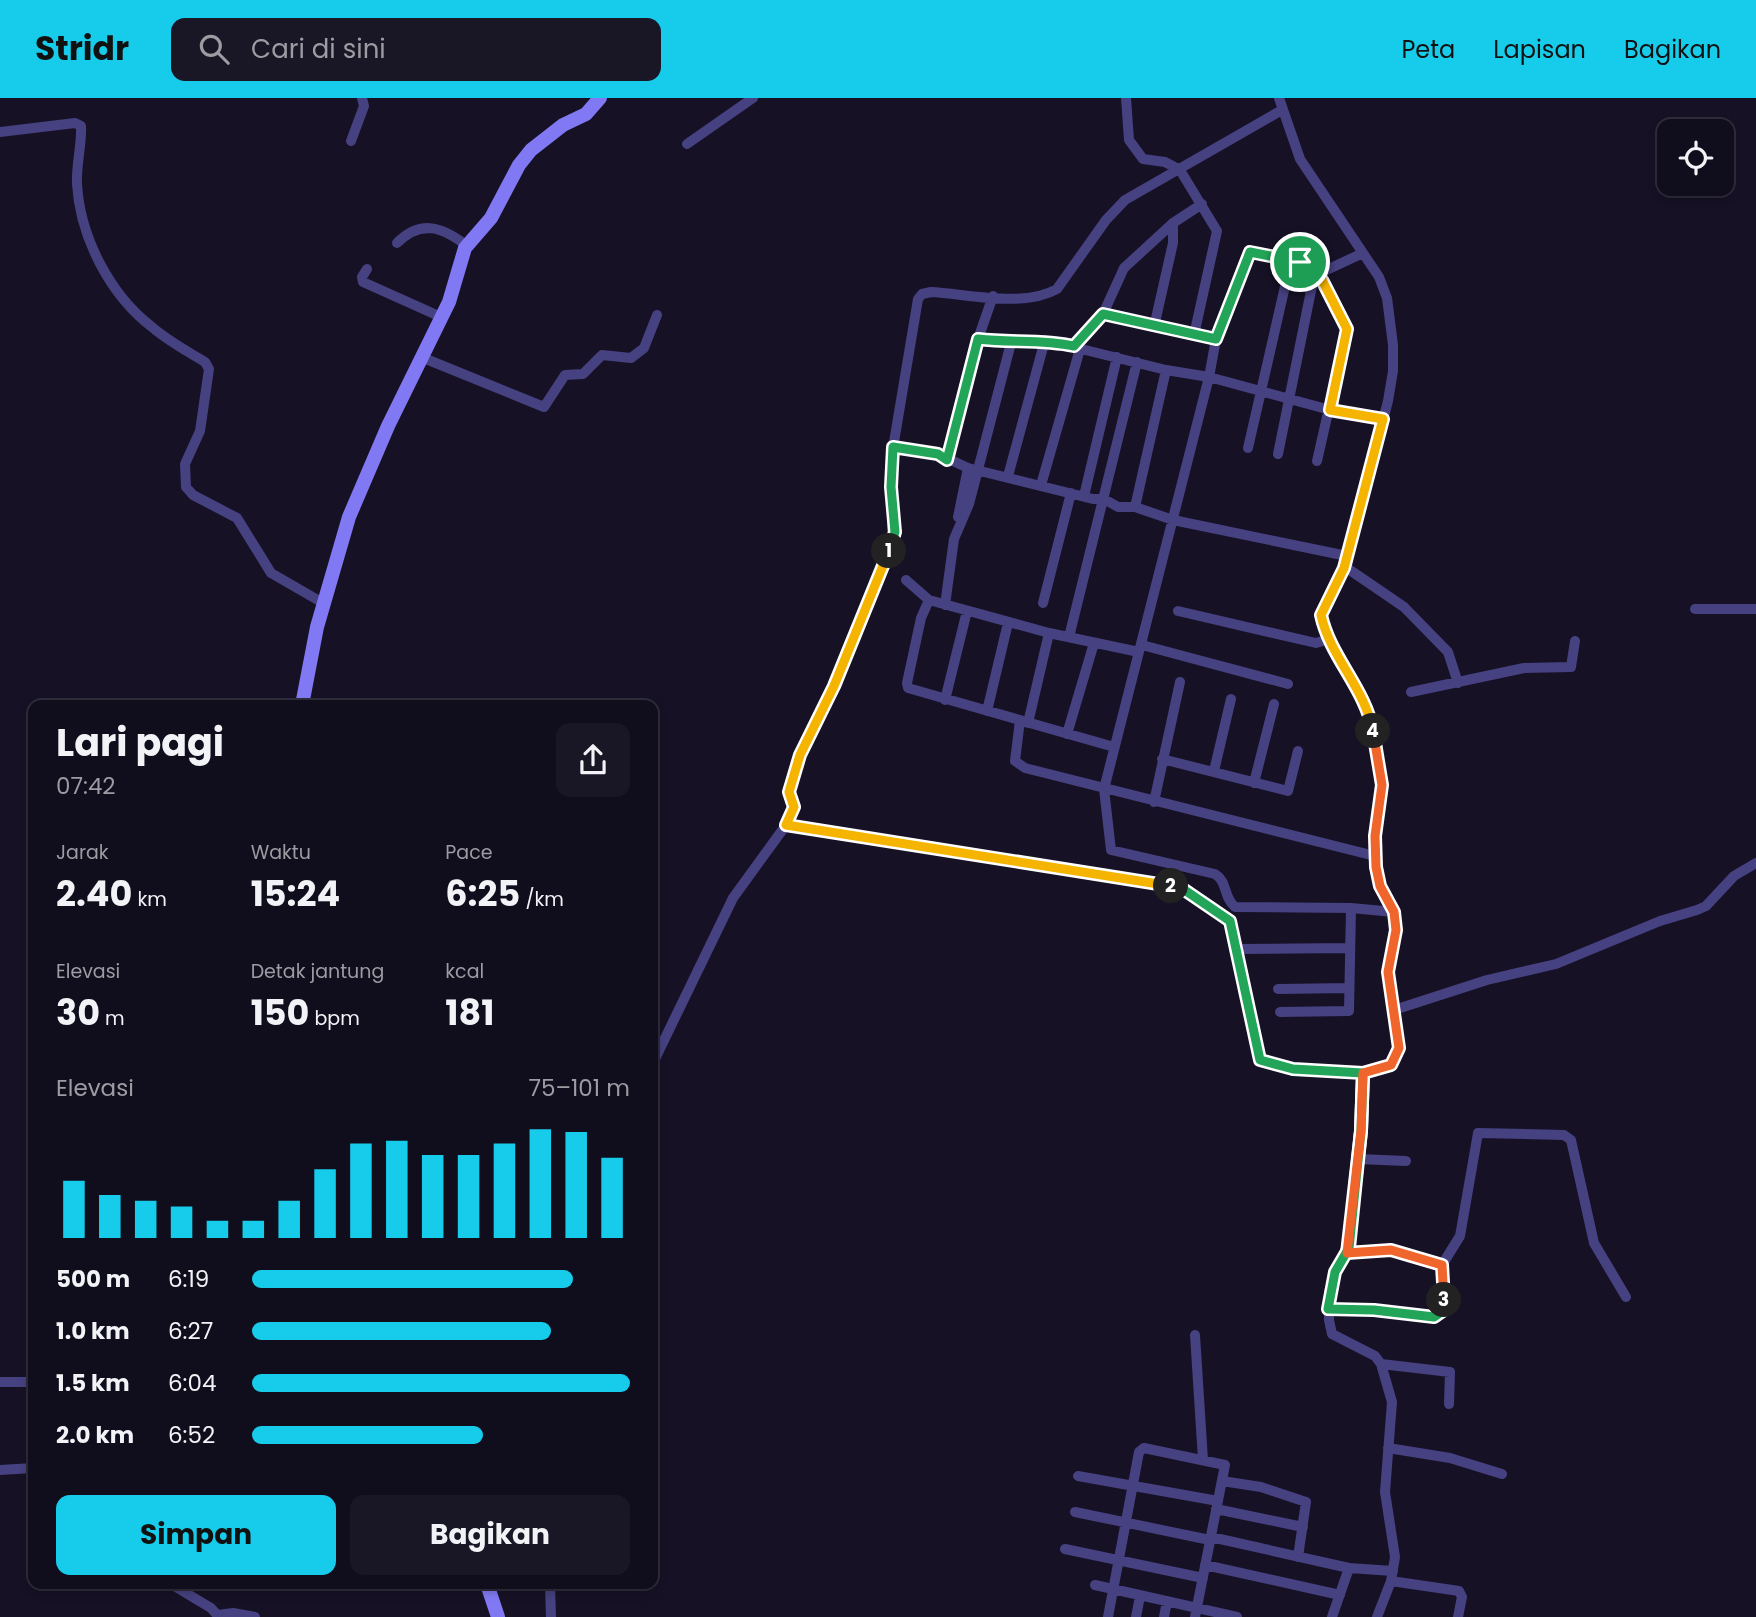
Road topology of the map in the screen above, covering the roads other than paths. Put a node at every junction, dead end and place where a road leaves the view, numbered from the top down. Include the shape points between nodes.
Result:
1 (362, 98) edge
2 (600, 98) edge
3 (753, 98) edge
4 (1126, 98) edge
5 (1279, 98) edge
6 (1282, 110) junction
7 (0, 132) edge
8 (351, 141) dead end
9 (687, 144) dead end
10 (1180, 170) junction
11 (1202, 204) junction
12 (1173, 223) junction
13 (397, 243) dead end
14 (467, 246) junction
15 (1363, 253) junction
16 (1292, 260) junction
17 (367, 269) dead end
18 (1316, 273) junction
19 (993, 296) junction
20 (1103, 314) junction
21 (657, 315) dead end
22 (441, 317) junction
23 (1154, 327) junction
24 (1194, 335) junction
25 (978, 339) junction
26 (1216, 339) junction
27 (1045, 340) junction
28 (1011, 343) junction
29 (1077, 348) junction
30 (421, 357) junction
31 (1116, 357) junction
32 (1136, 362) junction
33 (1166, 370) junction
34 (1209, 377) junction
35 (1262, 391) junction
36 (1289, 399) junction
37 (1330, 410) junction
38 (1383, 419) junction
39 (893, 447) junction
40 (1248, 448) dead end
41 (1278, 454) dead end
42 (947, 460) junction
43 (1317, 461) dead end
44 (973, 469) junction
45 (1008, 476) junction
46 (1041, 485) junction
47 (1071, 493) junction
48 (1084, 496) junction
49 (1104, 499) junction
50 (1135, 507) junction
51 (1174, 520) junction
52 (1345, 561) junction
53 (906, 580) dead end
54 (929, 600) junction
55 (323, 603) junction
56 (1043, 603) dead end
57 (945, 605) junction
58 (1695, 609) dead end
59 (1756, 609) edge
60 (967, 611) junction
61 (1178, 611) dead end
62 (1008, 623) junction
63 (1049, 633) junction
64 (1069, 637) junction
65 (1329, 639) junction
66 (1575, 641) dead end
67 (1094, 643) junction
68 (1141, 649) junction
69 (1180, 682) dead end
70 (1458, 683) junction
71 (1288, 684) dead end
72 (1411, 692) dead end
73 (1231, 699) dead end
74 (303, 700) edge
75 (945, 700) junction
76 (1274, 704) dead end
77 (987, 711) junction
78 (1024, 721) junction
79 (1067, 734) junction
80 (1114, 747) junction
81 (1298, 751) dead end
82 (1163, 759) junction
83 (1214, 771) junction
84 (1254, 783) junction
85 (1104, 789) junction
86 (1154, 802) junction
87 (786, 825) junction
88 (1375, 856) junction
89 (1756, 863) edge
90 (1351, 908) junction
91 (1394, 912) junction
92 (1348, 948) junction
93 (1236, 949) junction
94 (1349, 988) junction
95 (1278, 989) dead end
96 (1394, 1010) junction
97 (1280, 1012) dead end
98 (658, 1053) edge
99 (1363, 1073) junction
100 (1358, 1159) junction
101 (1406, 1161) dead end
102 (1347, 1253) junction
103 (1442, 1265) junction
104 (1626, 1297) dead end
105 (1328, 1309) junction
106 (1195, 1335) dead end
107 (1381, 1364) junction
108 (0, 1382) edge
109 (28, 1382) edge
110 (1449, 1404) dead end
111 (1388, 1448) junction
112 (1203, 1460) junction
113 (28, 1468) edge
114 (0, 1471) edge
115 (1502, 1474) dead end
116 (1078, 1476) dead end
117 (1222, 1481) junction
118 (1133, 1486) junction
119 (1217, 1505) junction
120 (1075, 1512) dead end
121 (1126, 1522) junction
122 (1303, 1527) junction
123 (1210, 1539) junction
124 (1065, 1549) dead end
125 (1298, 1557) junction
126 (1119, 1559) junction
127 (1205, 1565) junction
128 (1349, 1568) junction
129 (1392, 1576) junction
130 (1203, 1578) junction
131 (1095, 1585) dead end
132 (178, 1589) edge
133 (489, 1589) edge
134 (550, 1589) edge
135 (1113, 1590) junction
136 (1340, 1595) junction
137 (1140, 1596) junction
138 (1167, 1601) junction
139 (1196, 1613) edge
140 (219, 1616) edge
141 (255, 1617) edge
142 (498, 1617) edge
143 (551, 1617) edge
144 (1108, 1617) edge
145 (1136, 1617) edge
146 (1164, 1617) edge
147 (1237, 1617) edge
148 (1332, 1617) edge
149 (1377, 1617) edge
150 (1458, 1617) edge

1 - 8 street via 364,106
2 - 14 street via 586,114 531,150 491,218
3 - 9 street
4 - 10 street via 1128,136 1141,157
5 - 6 street
6 - 10 street
6 - 15 street via 1300,159
7 - 55 street via 81,125 77,187 102,268 150,326 209,369 200,431 185,464 186,487 237,518 271,573
10 - 11 street
10 - 19 street via 1125,200 1057,289 1028,300
11 - 12 street
11 - 24 street via 1217,232
12 - 20 street via 1124,268
12 - 23 street via 1173,243
13 - 14 street via 429,226
14 - 22 street
15 - 18 street
15 - 38 street via 1384,287 1389,312 1394,371
16 - 18 street
16 - 26 street via 1250,252
16 - 35 street
17 - 22 street via 363,282
18 - 36 street
18 - 37 street via 1347,329
19 - 25 street
19 - 39 street via 930,292 918,299
20 - 23 street
20 - 29 street
21 - 30 street via 644,348 633,357 602,355 583,374 565,375 544,407
22 - 30 street
23 - 24 street
24 - 26 street
25 - 28 street
25 - 42 street
26 - 34 street
27 - 28 street
27 - 29 street
27 - 45 street
28 - 44 street
29 - 31 street
29 - 46 street
30 - 55 street via 349,517
31 - 32 street
31 - 48 street
32 - 33 street
32 - 49 street
33 - 34 street
33 - 50 street
34 - 35 street
34 - 51 street
35 - 36 street
35 - 40 street
36 - 37 street
36 - 41 street
37 - 38 street
37 - 43 street
38 - 52 street
39 - 42 street via 938,454
39 - 87 street via 892,546 800,755 789,792 794,807
42 - 44 street
44 - 45 street
44 - 57 street via 954,539
45 - 46 street
46 - 47 street
47 - 48 street
47 - 56 street
48 - 49 street
49 - 50 street via 1124,508
49 - 64 street
50 - 51 street
51 - 52 street
51 - 68 street
52 - 65 street via 1322,611
52 - 70 street via 1404,607 1449,653
53 - 54 street
54 - 57 street
54 - 75 street via 907,683 908,688
55 - 74 street
57 - 60 street
58 - 59 street
60 - 62 street
60 - 75 street
61 - 65 street via 1316,643
62 - 63 street
62 - 77 street
63 - 64 street
63 - 78 street
64 - 67 street
65 - 88 street via 1372,723 1382,785
66 - 70 street via 1571,667 1524,667
67 - 68 street
67 - 79 street
68 - 71 street
68 - 80 street
69 - 82 street
70 - 72 street
73 - 83 street
75 - 77 street
76 - 84 street
77 - 78 street
78 - 79 street
78 - 85 street via 1016,764
79 - 80 street
80 - 85 street
81 - 84 street via 1288,791
82 - 83 street
82 - 86 street
83 - 84 street
85 - 86 street
85 - 90 street via 1109,847 1114,852 1214,874 1238,908
86 - 88 street
87 - 93 street via 1174,887 1230,921
87 - 98 street via 733,898
88 - 91 street via 1380,886
89 - 96 street via 1734,876 1697,910 1556,964 1455,989
90 - 91 street
90 - 92 street
91 - 96 street via 1388,972
92 - 93 street
92 - 94 street
93 - 99 street via 1260,1060 1293,1069
94 - 95 street
94 - 97 street via 1349,1011
96 - 99 street via 1397,1056 1381,1069
99 - 100 street
100 - 101 street
100 - 102 street
102 - 103 street via 1391,1250
102 - 105 street via 1335,1272
103 - 104 street via 1460,1236 1478,1133 1564,1135 1571,1140 1596,1247
103 - 105 street via 1444,1310 1439,1316
105 - 107 street via 1332,1334 1368,1351
106 - 112 street
107 - 110 street via 1450,1372
107 - 111 street via 1392,1402
108 - 109 street
111 - 115 street via 1450,1458
111 - 129 street via 1385,1492 1393,1530
112 - 117 street via 1225,1465
112 - 118 street via 1140,1449
113 - 114 street
116 - 118 street
117 - 119 street
117 - 122 street via 1305,1501
118 - 119 street
118 - 121 street
119 - 122 street
119 - 123 street
120 - 121 street
121 - 123 street
121 - 126 street
122 - 125 street
123 - 125 street
123 - 127 street
124 - 126 street
125 - 128 street
126 - 130 street
126 - 135 street
127 - 130 street
127 - 136 street
128 - 129 street
128 - 136 street
129 - 149 street
129 - 150 street via 1458,1591 1462,1597
130 - 139 street
131 - 135 street
132 - 140 street
133 - 142 street
134 - 143 street
135 - 137 street
135 - 144 street
136 - 148 street
137 - 138 street
137 - 145 street
138 - 139 street
138 - 146 street
139 - 147 street
140 - 141 street

